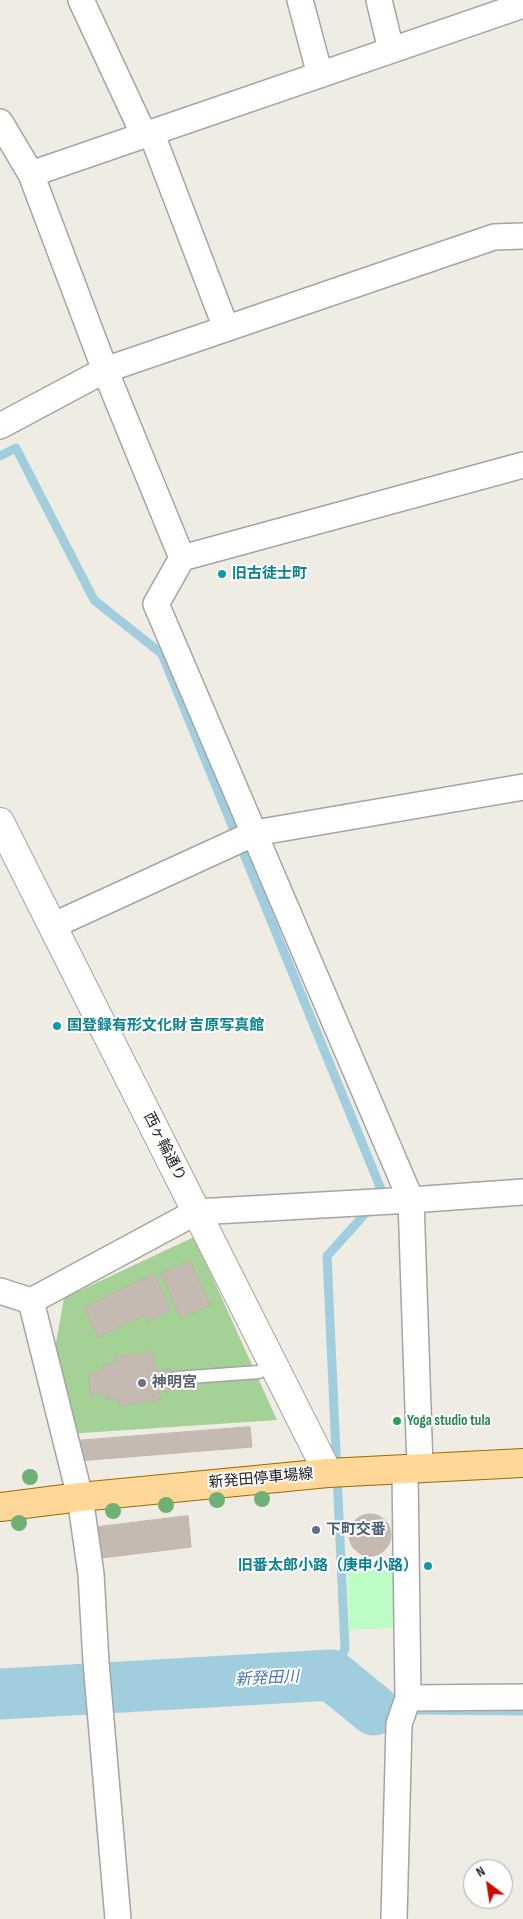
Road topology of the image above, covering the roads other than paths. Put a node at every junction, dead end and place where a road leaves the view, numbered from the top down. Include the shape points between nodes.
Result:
1 (80, 0) edge
2 (300, 0) edge
3 (379, 0) edge
4 (523, 4) edge
5 (391, 50) junction
6 (320, 74) junction
7 (0, 122) edge
8 (148, 133) junction
9 (31, 174) junction
10 (523, 236) edge
11 (226, 328) junction
12 (105, 370) junction
13 (0, 426) edge
14 (523, 465) edge
15 (182, 558) junction
16 (523, 788) edge
17 (0, 822) edge
18 (254, 834) junction
19 (52, 926) junction
20 (523, 1192) edge
21 (411, 1200) junction
22 (196, 1212) junction
23 (0, 1291) edge
24 (31, 1301) junction
25 (259, 1372) dead end
26 (176, 1378) dead end
27 (523, 1463) edge
28 (412, 1469) junction
29 (328, 1473) junction
30 (80, 1496) junction
31 (0, 1507) edge
32 (523, 1697) edge
33 (408, 1698) junction
34 (118, 1919) edge
35 (394, 1919) edge

1 - 8 street
2 - 6 street
3 - 5 street
4 - 5 street
5 - 6 street
6 - 8 street
7 - 9 street
8 - 9 street
8 - 11 street
9 - 12 street
10 - 11 street via 494,237
11 - 12 street
12 - 13 street
12 - 15 street
14 - 15 street
15 - 18 street via 156,604
16 - 18 street
17 - 19 street, 西ヶ輪通り
18 - 19 street
18 - 21 street
19 - 22 street, 西ヶ輪通り
20 - 21 street
21 - 22 street
21 - 28 street
22 - 24 street
22 - 29 street, 西ヶ輪通り
23 - 24 street
24 - 30 street
25 - 26 lane
27 - 28 main road, 新発田停車場線
28 - 29 main road, 新発田停車場線
28 - 33 street
29 - 30 main road, 新発田停車場線
30 - 31 main road, 新発田停車場線
30 - 34 street via 91,1574
32 - 33 street
33 - 35 street via 398,1724

